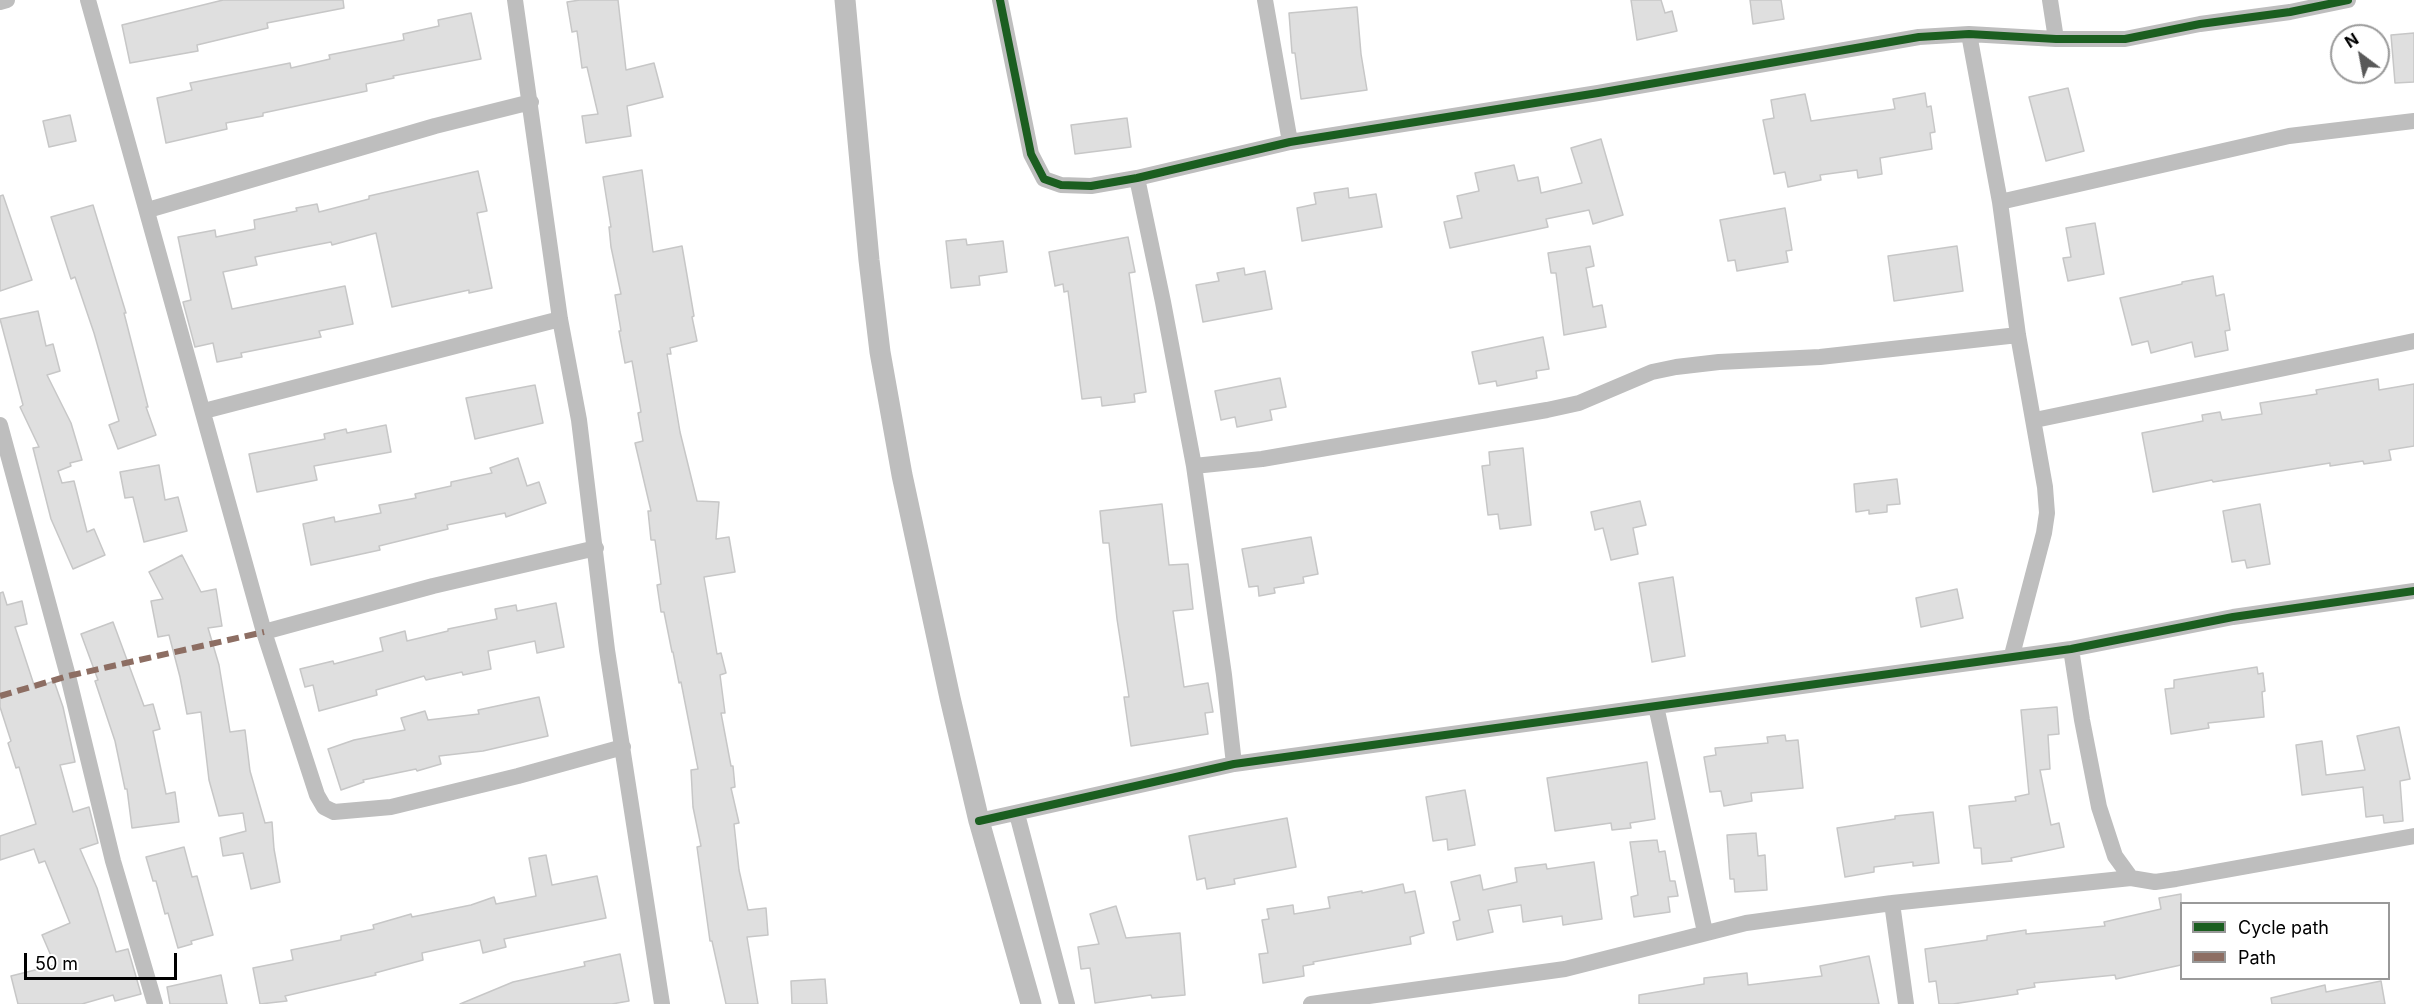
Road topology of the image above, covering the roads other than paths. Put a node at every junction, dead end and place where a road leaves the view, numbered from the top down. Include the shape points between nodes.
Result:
1 (7, 0) edge
2 (88, 0) edge
3 (515, 0) edge
4 (845, 0) edge
5 (1000, 0) edge
6 (1265, 0) edge
7 (2050, 0) edge
8 (2348, 0) edge
9 (0, 2) edge
10 (1969, 34) junction
11 (2056, 39) junction
12 (531, 102) junction
13 (2414, 121) edge
14 (1290, 142) junction
15 (1137, 178) junction
16 (2000, 202) junction
17 (148, 210) junction
18 (560, 319) junction
19 (2018, 335) junction
20 (2414, 340) edge
21 (204, 411) junction
22 (2035, 420) junction
23 (0, 425) edge
24 (1194, 466) junction
25 (596, 548) junction
26 (2414, 591) edge
27 (264, 632) junction
28 (2071, 649) junction
29 (2012, 655) junction
30 (1656, 706) junction
31 (623, 747) junction
32 (1234, 764) junction
33 (1017, 814) junction
34 (979, 821) junction
35 (2414, 836) edge
36 (2131, 878) junction
37 (1892, 903) junction
38 (1705, 932) junction
39 (155, 1004) edge
40 (662, 1004) edge
41 (1031, 1004) edge
42 (1067, 1004) edge
43 (1311, 1004) edge
44 (1906, 1004) edge

1 - 9 street
2 - 17 street
3 - 12 street
4 - 34 street via 880,352 902,476
5 - 15 street via 1031,154 1044,178 1061,185 1091,186
6 - 14 street
7 - 11 street
8 - 11 street via 2125,39
10 - 11 street
10 - 14 street via 1919,38
10 - 16 street
12 - 17 street via 424,129
12 - 18 street
13 - 16 street via 2289,136
14 - 15 street
15 - 24 street
16 - 19 street
17 - 21 street
18 - 21 street
18 - 25 street via 579,420
19 - 22 street
19 - 24 street via 1820,357 1676,367 1652,372 1579,403 1547,410 1262,459
20 - 22 street
21 - 27 street
22 - 29 street via 2047,513
23 - 39 street via 113,861
24 - 32 street
25 - 27 street via 433,586
25 - 31 street
26 - 28 street via 2182,626
27 - 31 street via 317,795 324,807 334,812 391,807
28 - 29 street
28 - 36 street via 2099,807 2115,856
29 - 30 street
30 - 32 street
30 - 38 street
31 - 40 street
32 - 33 street
33 - 34 street
33 - 42 street
34 - 41 street
35 - 36 street via 2176,879 2155,882
36 - 37 street
37 - 38 street
37 - 44 street
38 - 43 street via 1565,969

